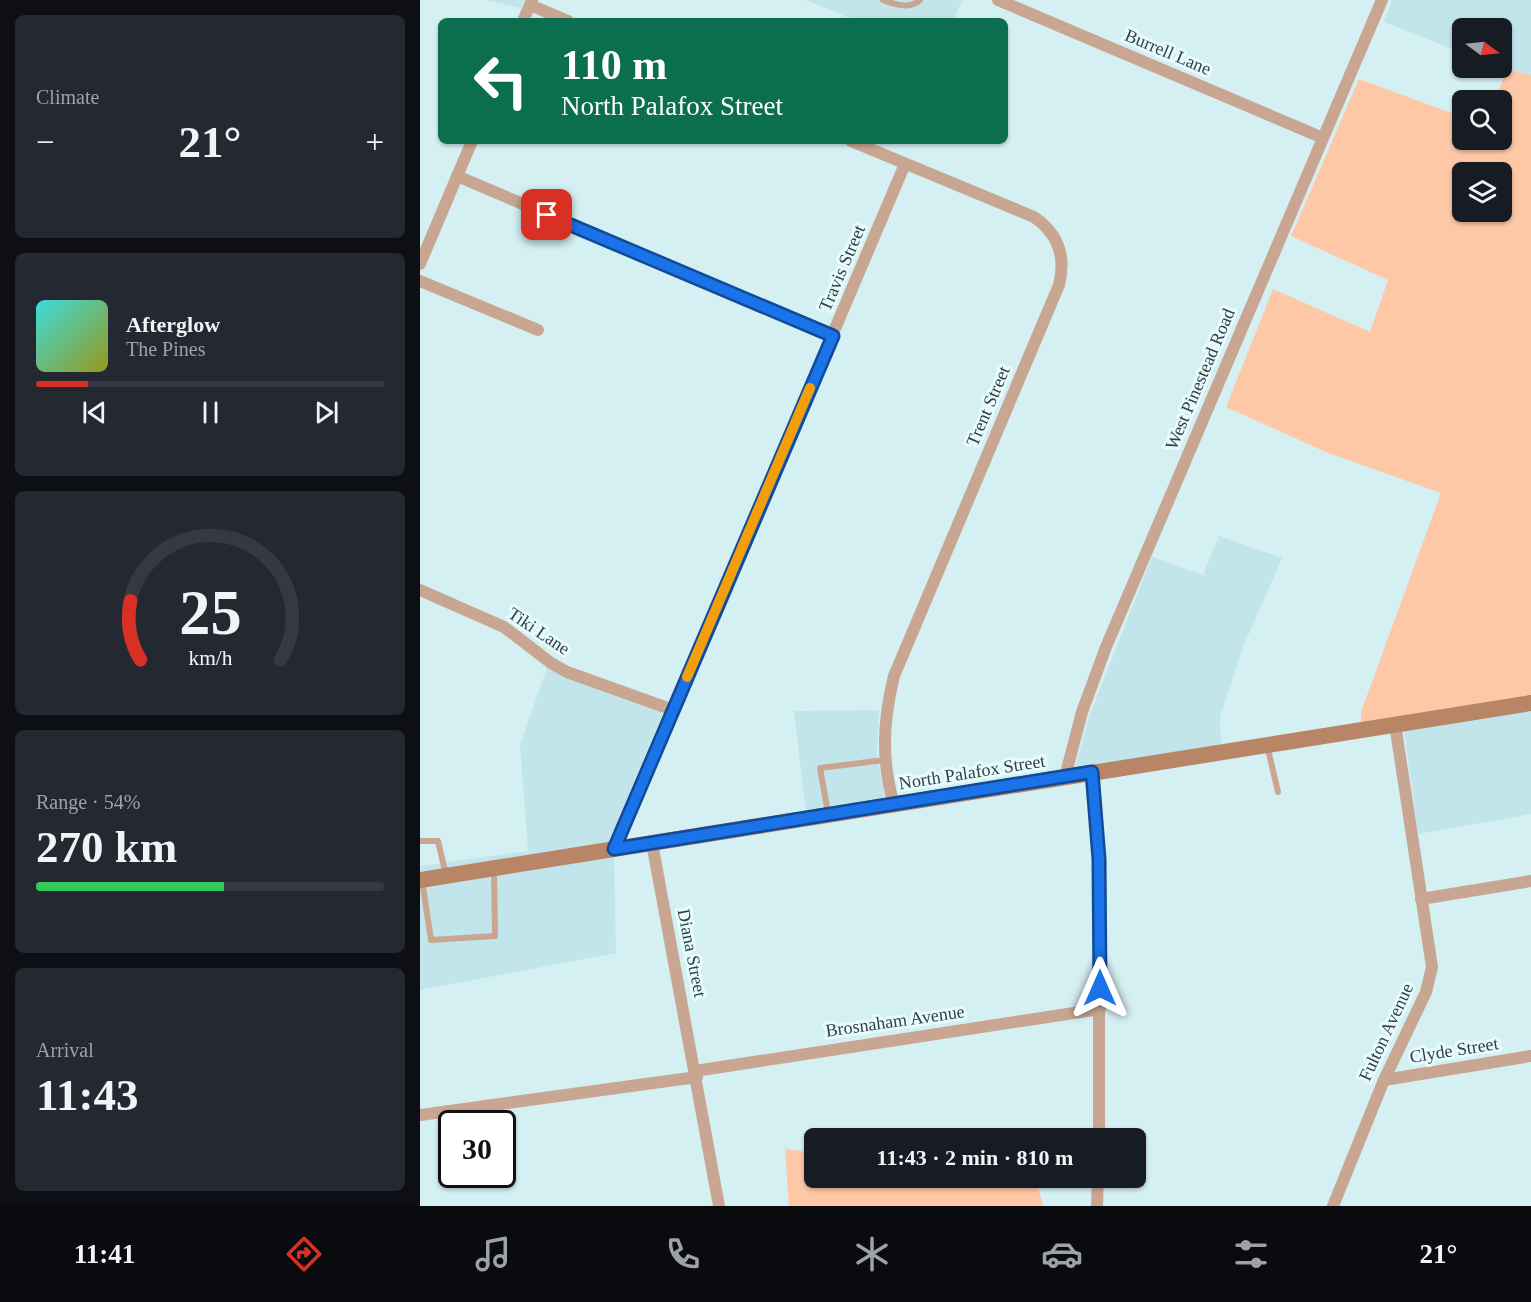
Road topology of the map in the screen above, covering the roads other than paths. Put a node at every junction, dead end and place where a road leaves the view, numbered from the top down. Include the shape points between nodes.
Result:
1 (883, 0) edge
2 (921, 0) edge
3 (999, 0) edge
4 (1382, 0) edge
5 (531, 2) edge
6 (524, 18) edge
7 (562, 18) edge
8 (1323, 138) junction
9 (471, 144) edge
10 (858, 144) edge
11 (905, 164) junction
12 (457, 176) junction
13 (420, 264) edge
14 (420, 281) edge
15 (538, 330) dead end
16 (833, 336) junction
17 (420, 590) edge
18 (1531, 703) edge
19 (673, 710) junction
20 (1395, 724) junction
21 (1267, 745) junction
22 (885, 760) junction
23 (1092, 772) junction
24 (1065, 777) junction
25 (1278, 792) dead end
26 (894, 804) junction
27 (829, 815) junction
28 (420, 841) edge
29 (652, 843) junction
30 (614, 849) junction
31 (494, 868) junction
32 (446, 876) junction
33 (421, 880) edge
34 (1531, 881) edge
35 (1421, 899) junction
36 (424, 914) edge
37 (1100, 1009) junction
38 (1531, 1056) edge
39 (696, 1074) junction
40 (1384, 1080) junction
41 (420, 1114) edge
42 (1099, 1128) edge
43 (1098, 1188) edge
44 (719, 1206) edge
45 (1097, 1206) edge
46 (1333, 1206) edge

1 - 2 lane via 902,6
3 - 8 street, Burrell Lane
4 - 8 street, West Pinestead Road
5 - 6 street
5 - 7 street
8 - 24 street, West Pinestead Road via 1106,647 1082,712
9 - 12 street
10 - 11 street, Trent Street
11 - 16 street, Travis Street
11 - 22 street, Trent Street via 1042,222 1059,246 1063,271 894,676 885,719
12 - 13 street
12 - 16 street
14 - 15 street
16 - 19 street, Travis Street
17 - 19 street, Tiki Lane via 504,627 567,672
18 - 20 main road, North Palafox Street
19 - 30 street, Travis Street
20 - 21 main road, North Palafox Street
20 - 35 street, Fulton Avenue
21 - 23 main road, North Palafox Street
21 - 25 lane
22 - 26 street, Trent Street
22 - 27 lane via 820,768
23 - 24 main road, North Palafox Street
23 - 37 street via 1099,859
24 - 26 main road, North Palafox Street
26 - 27 main road, North Palafox Street
27 - 29 main road, North Palafox Street
28 - 32 lane via 438,841
29 - 30 main road, North Palafox Street
29 - 39 street, Diana Street
30 - 31 main road, North Palafox Street
31 - 32 main road, North Palafox Street
31 - 36 lane via 495,936 431,940
32 - 33 main road, North Palafox Street
33 - 36 lane
34 - 35 street
35 - 40 street, Fulton Avenue via 1432,967 1426,992
37 - 39 street, Brosnaham Avenue
37 - 42 street
38 - 40 street, Clyde Street
39 - 41 street, Brosnaham Avenue
39 - 44 street, Diana Street
40 - 46 street, Fulton Avenue
43 - 45 street

